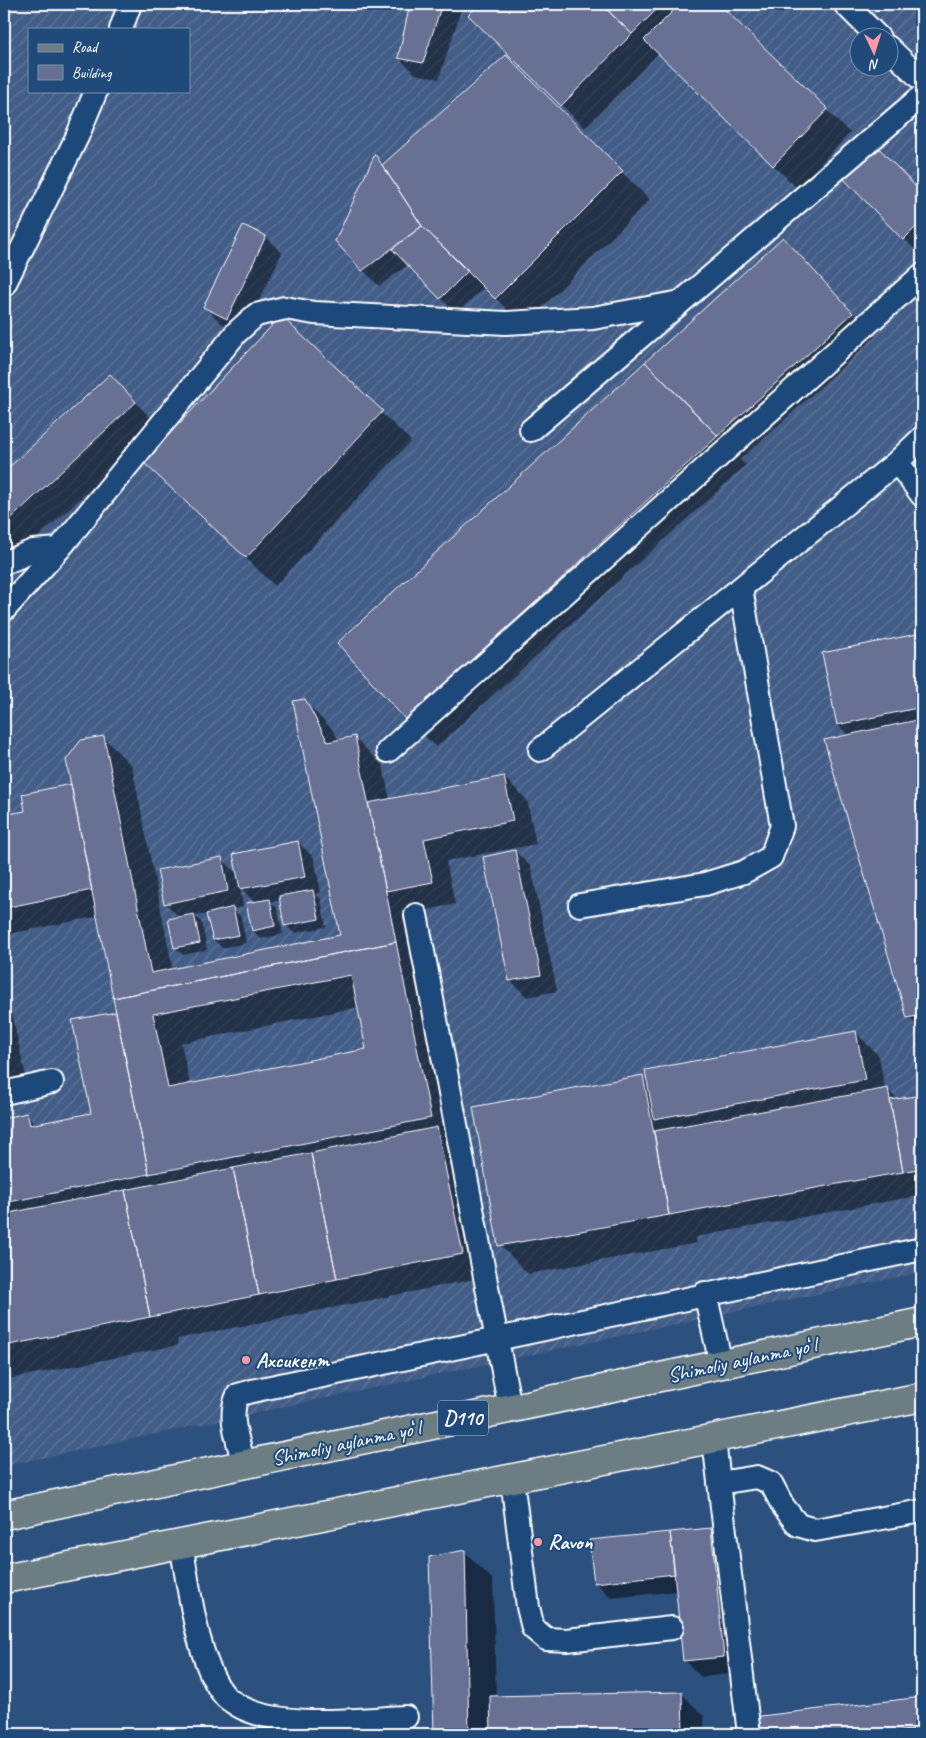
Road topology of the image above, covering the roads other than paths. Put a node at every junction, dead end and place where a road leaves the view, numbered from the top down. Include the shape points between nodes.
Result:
1 (130, 4) edge
2 (845, 4) edge
3 (121, 28) edge
4 (869, 28) edge
5 (898, 57) edge
6 (922, 80) edge
7 (96, 92) edge
8 (922, 96) edge
9 (922, 276) edge
10 (4, 285) edge
11 (681, 302) junction
12 (531, 430) dead end
13 (922, 438) edge
14 (897, 462) junction
15 (922, 496) edge
16 (59, 549) junction
17 (4, 563) edge
18 (741, 588) junction
19 (4, 610) edge
20 (540, 750) dead end
21 (388, 751) dead end
22 (580, 905) dead end
23 (416, 915) dead end
24 (52, 1082) dead end
25 (4, 1093) edge
26 (922, 1249) edge
27 (705, 1293) junction
28 (922, 1322) edge
29 (497, 1340) junction
30 (721, 1364) junction
31 (922, 1397) edge
32 (510, 1408) junction
33 (714, 1440) junction
34 (244, 1465) junction
35 (512, 1479) junction
36 (719, 1484) junction
37 (922, 1510) edge
38 (4, 1515) edge
39 (180, 1544) junction
40 (4, 1579) edge
41 (672, 1628) dead end
42 (406, 1716) dead end
43 (749, 1734) edge

1 - 3 lane
2 - 4 lane
5 - 6 lane
7 - 10 lane via 77,137
8 - 11 lane
9 - 21 lane
11 - 12 lane
11 - 16 lane via 594,318 506,323 314,313 285,308 256,315 237,332
13 - 14 lane
14 - 15 lane
14 - 18 lane
16 - 17 lane via 33,551
16 - 19 lane
18 - 20 lane
18 - 22 lane via 782,826 772,857 744,872 705,884
23 - 29 lane
24 - 25 lane
26 - 27 lane
27 - 29 lane
27 - 30 lane
28 - 30 main road, Shimoliy aylanma yoʻl / D110
29 - 32 lane
29 - 34 lane via 238,1395 232,1414
30 - 32 main road, Shimoliy aylanma yoʻl / D110
31 - 33 main road
32 - 34 main road, Shimoliy aylanma yoʻl / D110
33 - 35 main road
33 - 36 lane
34 - 38 main road, Shimoliy aylanma yoʻl / D110
35 - 39 main road
35 - 41 lane via 533,1628 546,1638 567,1640
36 - 37 lane via 757,1477 771,1483 798,1525 815,1530
36 - 43 lane
39 - 40 main road
39 - 42 lane via 199,1640 211,1674 225,1697 247,1710 278,1718 325,1721

